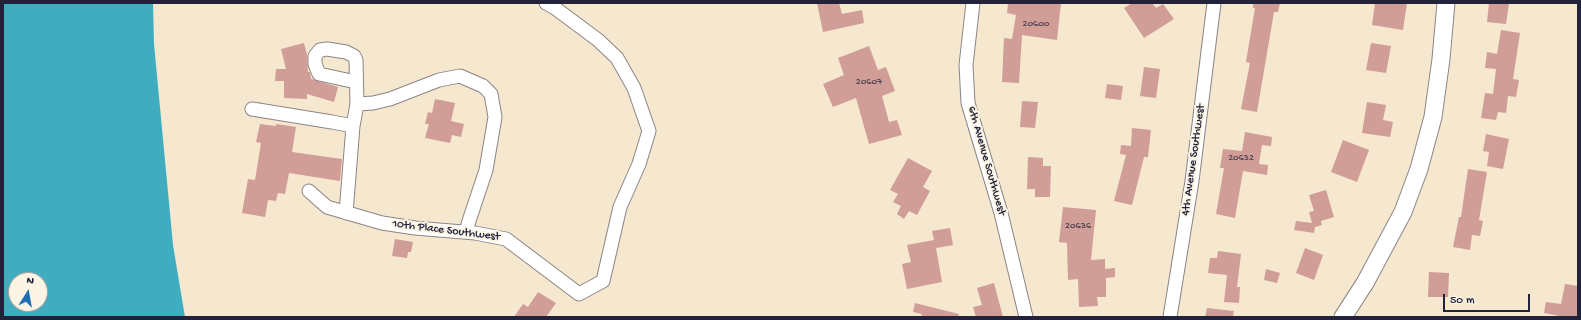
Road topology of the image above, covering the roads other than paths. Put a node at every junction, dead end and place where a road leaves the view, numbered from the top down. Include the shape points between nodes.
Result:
1 (546, 3) edge
2 (973, 3) edge
3 (1214, 3) edge
4 (1446, 3) edge
5 (356, 82) dead end
6 (357, 104) junction
7 (252, 109) dead end
8 (353, 126) junction
9 (309, 191) dead end
10 (346, 213) junction
11 (466, 232) junction
12 (1026, 317) edge
13 (1170, 317) edge
14 (1343, 317) edge

1 - 11 street, 10th Place Southwest via 598,40 616,58 634,88 649,131 639,164 620,207 603,281 579,294 506,239
2 - 12 street, 6th Avenue Southwest via 966,65 968,103 1001,213
3 - 13 street, 4th Avenue Southwest via 1192,181
4 - 14 street via 1433,117 1419,169 1403,212 1365,283
5 - 6 street
6 - 8 street
6 - 11 street via 390,99 439,80 460,76 483,86 491,94 495,117 486,170
7 - 8 street
8 - 10 street
9 - 10 street, 10th Place Southwest via 328,207
10 - 11 street, 10th Place Southwest via 382,223

